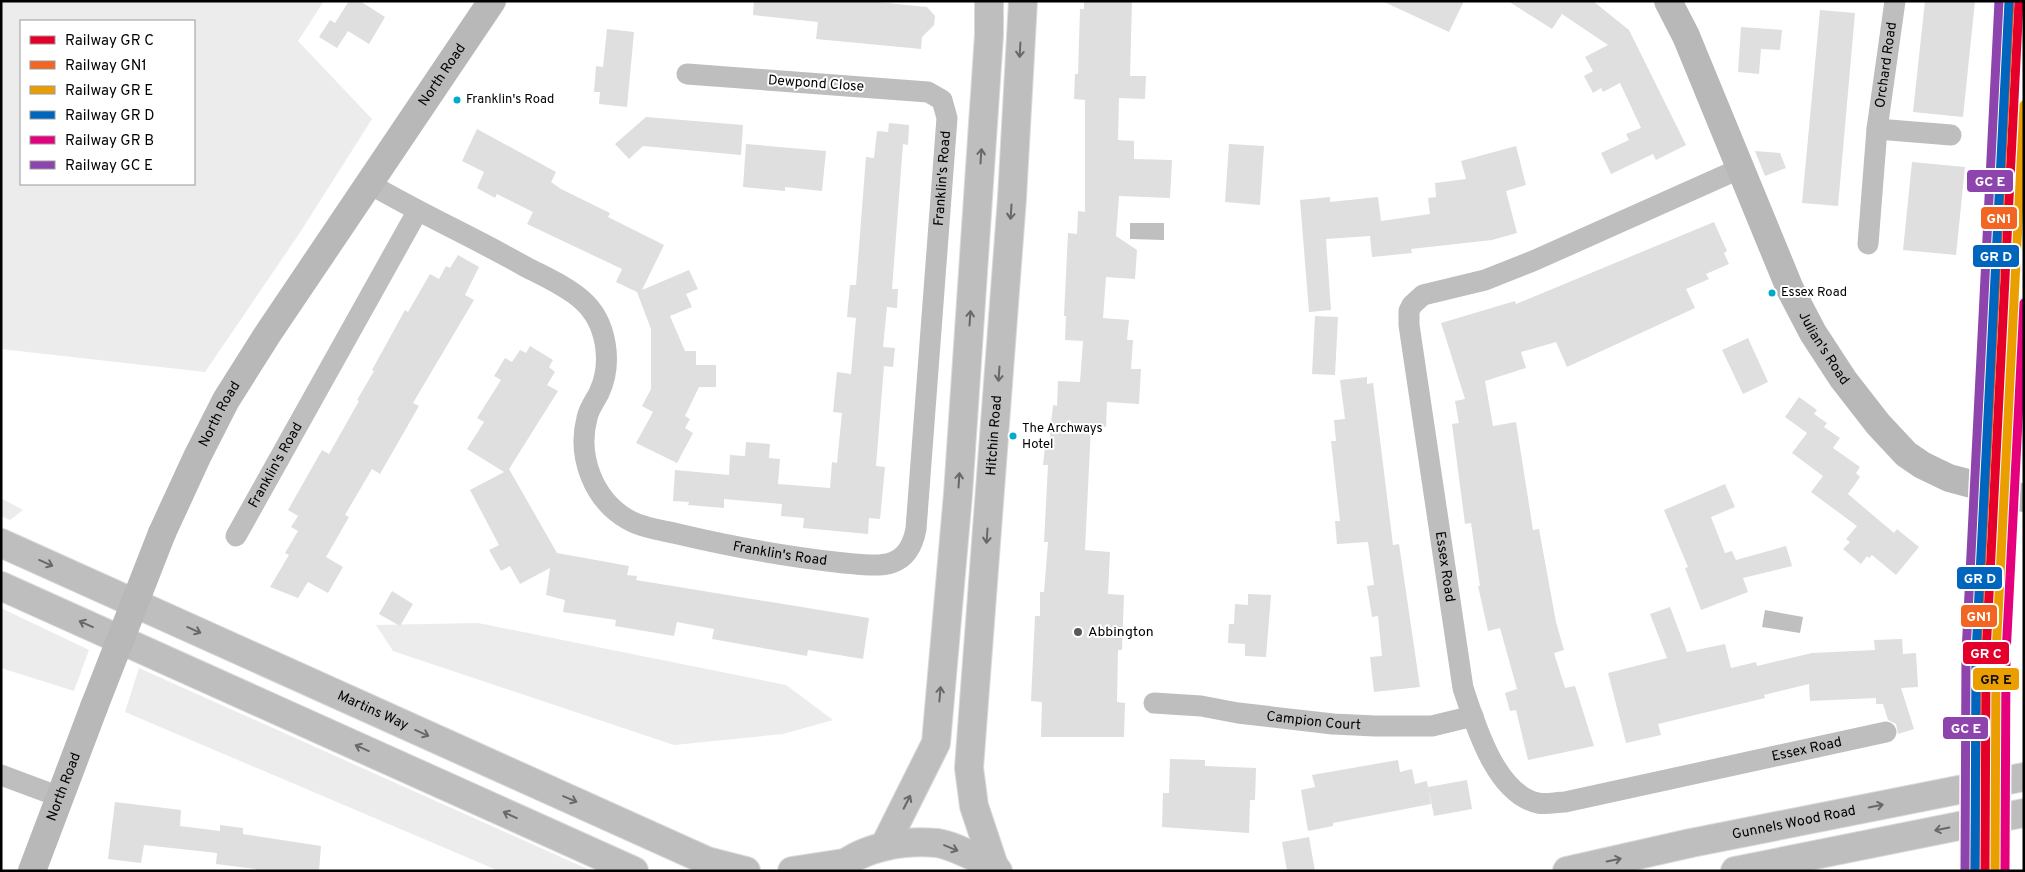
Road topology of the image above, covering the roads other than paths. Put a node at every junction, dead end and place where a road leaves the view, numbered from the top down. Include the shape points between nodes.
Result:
1 (492, 1) edge
2 (989, 1) edge
3 (1022, 1) edge
4 (1668, 1) edge
5 (1895, 1) edge
6 (687, 74) dead end
7 (942, 100) joint
8 (1877, 129) junction
9 (1951, 135) dead end
10 (1740, 169) junction
11 (370, 184) junction
12 (417, 212) junction
13 (1868, 244) dead end
14 (2024, 498) edge
15 (236, 536) dead end
16 (1, 543) edge
17 (1, 586) edge
18 (1154, 703) dead end
19 (1473, 716) junction
20 (1886, 732) dead end
21 (1, 775) edge
22 (2024, 777) edge
23 (60, 797) junction
24 (2024, 812) edge
25 (885, 845) junction
26 (840, 867) edge
27 (996, 868) edge
28 (32, 871) edge
29 (634, 871) edge
30 (746, 871) edge
31 (792, 871) edge
32 (1567, 871) edge
33 (1735, 871) edge

1 - 11 main road, North Road
25 -> 2 main road via 936,743 958,494
3 -> 27 main road, Hitchin Road via 1011,208 969,768 974,806
4 - 10 main road, Julian's Road via 1686,36
5 - 8 street, Orchard Road
6 - 7 street, Dewpond Close via 928,92
7 - 12 street, Franklin's Road via 946,118 916,529 909,550 899,560 887,565 798,558 717,544 641,525 614,510 595,486 585,457 587,416 599,392 607,360 602,331 590,309 565,288 476,239
8 - 9 street
8 - 13 street, Orchard Road
10 - 14 main road, Julian's Road via 1790,289 1813,333 1878,424 1906,454 1922,465 1949,478
10 - 19 street, Essex Road via 1533,261 1485,280 1423,296 1409,311 1464,688
11 - 12 street, Franklin's Road
11 - 23 main road, North Road, bridge via 267,335 226,400 197,457 162,533
12 - 15 street, Franklin's Road
16 -> 30 main road, Martins Way via 707,861
29 -> 17 main road
18 - 19 street, Campion Court via 1375,726 1432,726
19 - 20 street, Essex Road via 1493,763 1516,791 1537,803 1565,802
21 - 23 street
32 -> 22 main road, Gunnels Wood Road
23 - 28 main road, North Road
24 -> 33 main road
25 - 26 main road
25 -> 27 main road via 938,843
26 - 31 main road

